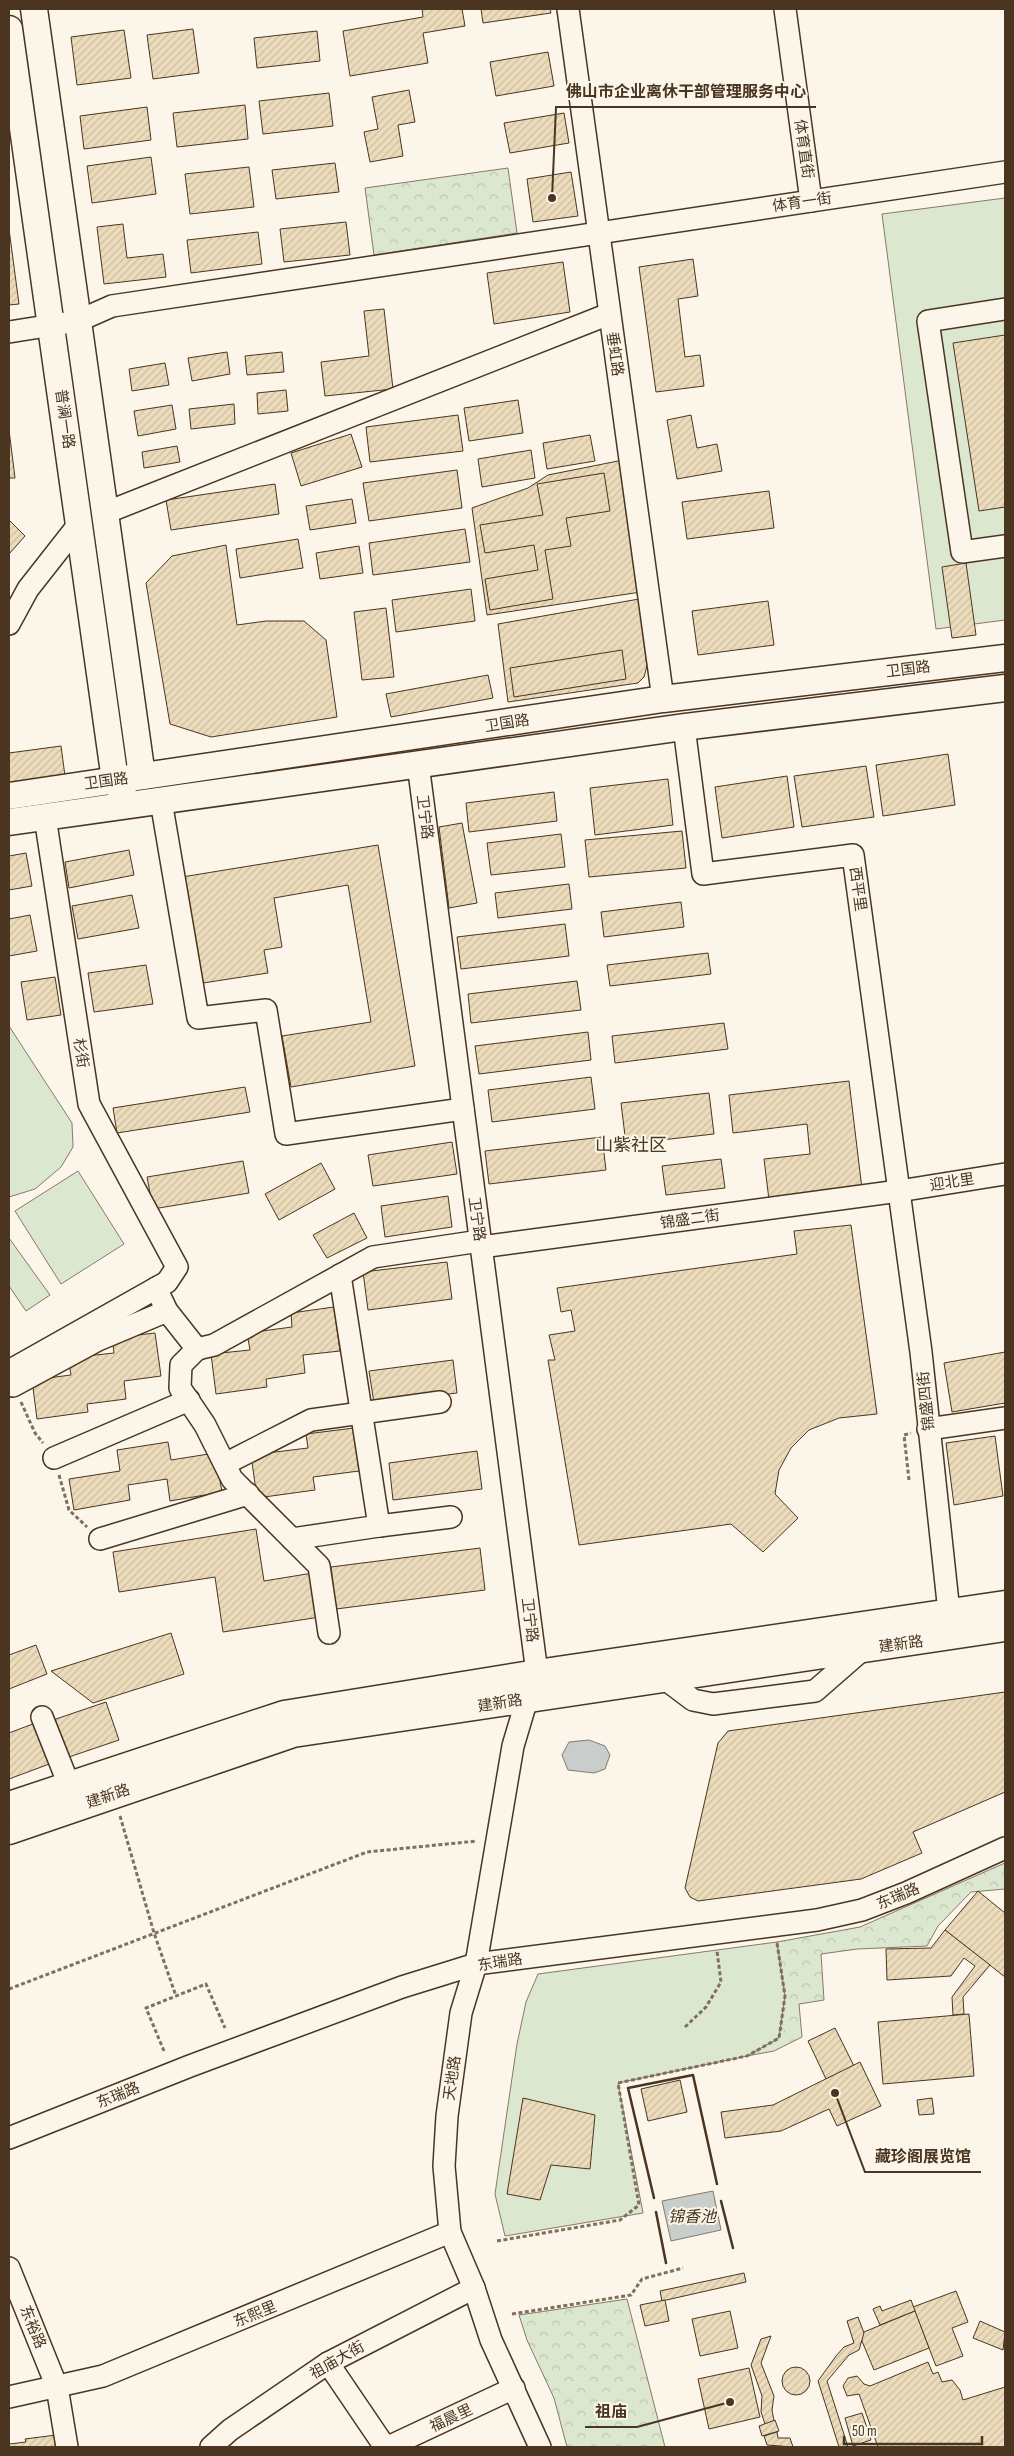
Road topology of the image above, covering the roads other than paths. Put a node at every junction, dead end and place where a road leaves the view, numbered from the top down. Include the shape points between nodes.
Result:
1 (34, 9) edge
2 (568, 9) edge
3 (785, 9) edge
4 (9, 29) edge
5 (1005, 172) edge
6 (811, 201) junction
7 (598, 232) junction
8 (1005, 309) edge
9 (610, 314) junction
10 (78, 321) junction
11 (52, 326) junction
12 (9, 332) edge
13 (105, 513) junction
14 (80, 524) junction
15 (1005, 546) edge
16 (9, 624) edge
17 (1005, 658) edge
18 (1005, 688) edge
19 (663, 699) junction
20 (684, 727) junction
21 (418, 764) junction
22 (142, 776) junction
23 (115, 780) junction
24 (9, 796) edge
25 (161, 801) junction
26 (130, 805) junction
27 (45, 817) junction
28 (9, 822) edge
29 (463, 1109) junction
30 (1005, 1174) edge
31 (899, 1191) junction
32 (481, 1244) junction
33 (340, 1275) junction
34 (156, 1288) junction
35 (167, 1311) junction
36 (197, 1349) junction
37 (11, 1379) edge
38 (189, 1400) junction
39 (440, 1402) dead end
40 (361, 1411) junction
41 (1005, 1418) edge
42 (928, 1429) junction
43 (54, 1458) dead end
44 (225, 1464) junction
45 (248, 1494) junction
46 (451, 1517) dead end
47 (379, 1526) junction
48 (100, 1538) dead end
49 (292, 1539) junction
50 (1005, 1604) edge
51 (949, 1612) junction
52 (1005, 1628) edge
53 (329, 1633) dead end
54 (537, 1673) junction
55 (528, 1699) junction
56 (42, 1716) dead end
57 (69, 1785) junction
58 (9, 1805) edge
59 (9, 1831) edge
60 (1005, 1848) edge
61 (476, 1964) junction
62 (9, 2138) edge
63 (450, 2232) junction
64 (9, 2268) edge
65 (474, 2288) junction
66 (328, 2363) junction
67 (57, 2387) junction
68 (514, 2388) junction
69 (9, 2397) edge
70 (67, 2447) edge
71 (211, 2447) edge
72 (386, 2447) edge
73 (540, 2447) edge

1 - 10 main road, 普澜一路
2 - 7 street, 垂虹路
3 - 6 street, 体育直街
4 - 11 main road, 普澜一路
5 - 6 street, 体育一街
6 - 7 street, 体育一街
7 - 9 street, 垂虹路
7 - 10 street, 体育一街 via 112,306
8 - 15 street via 928,321 962,552
9 - 13 street
9 - 19 street, 垂虹路
10 - 11 street, 体育一街
10 - 13 main road, 普澜一路
11 - 12 street, 体育一街
11 - 14 main road, 普澜一路
13 - 22 main road, 普澜一路
14 - 16 street via 28,589
14 - 23 main road, 普澜一路
17 - 19 main road, 卫国路
18 - 20 main road, 卫国路
19 - 22 main road, 卫国路
20 - 21 main road, 卫国路
20 - 31 street, 西平里 via 703,874 853,855
21 - 25 main road, 卫国路
21 - 29 street, 卫宁路
22 - 23 main road, 卫国路
22 - 26 main road
23 - 24 main road, 卫国路
23 - 26 main road, 普澜一路
25 - 26 main road, 卫国路
25 - 29 street via 198,1018 266,1010 286,1134
26 - 27 main road, 卫国路
27 - 28 main road, 卫国路
27 - 34 street, 杉街 via 89,1104 177,1267 167,1282
29 - 32 street, 卫宁路
30 - 31 street, 迎北里
31 - 32 street, 锦盛二街
31 - 42 street, 锦盛四街
32 - 33 street, 锦盛二街 via 373,1256
32 - 54 street, 卫宁路
33 - 36 street, 锦盛二街 via 214,1345
33 - 40 street
34 - 35 street
34 - 37 street
35 - 36 street
35 - 37 street
36 - 38 street via 181,1365 180,1388
38 - 43 street
38 - 44 street
39 - 40 street
40 - 44 street via 311,1420
40 - 47 street
41 - 42 street
42 - 51 street, 锦盛四街
44 - 45 street via 232,1479
45 - 48 street
45 - 49 street
46 - 47 street
47 - 49 street
49 - 53 street via 319,1566
50 - 51 main road, 建新路
51 - 54 main road, 建新路
52 - 55 main road, 建新路
54 - 57 main road, 建新路 via 284,1714
55 - 59 main road, 建新路 via 293,1734
55 - 61 street, 天地路 via 513,1746
56 - 57 street
57 - 58 main road, 建新路
60 - 61 street, 东瑞路 via 862,1910 817,1920
61 - 62 street, 东瑞路 via 402,1987
61 - 63 street, 天地路 via 461,2013 447,2116 444,2166
63 - 65 street, 天地路
63 - 67 street, 东熙里 via 103,2376
64 - 67 street, 东裕路
65 - 66 street, 祖庙大街
65 - 68 street, 天地路 via 491,2340
66 - 71 street, 祖庙大街 via 230,2430
66 - 72 street
67 - 69 street, 东熙里
67 - 70 street, 东裕路
68 - 72 street, 福晨里
68 - 73 street, 天地路

